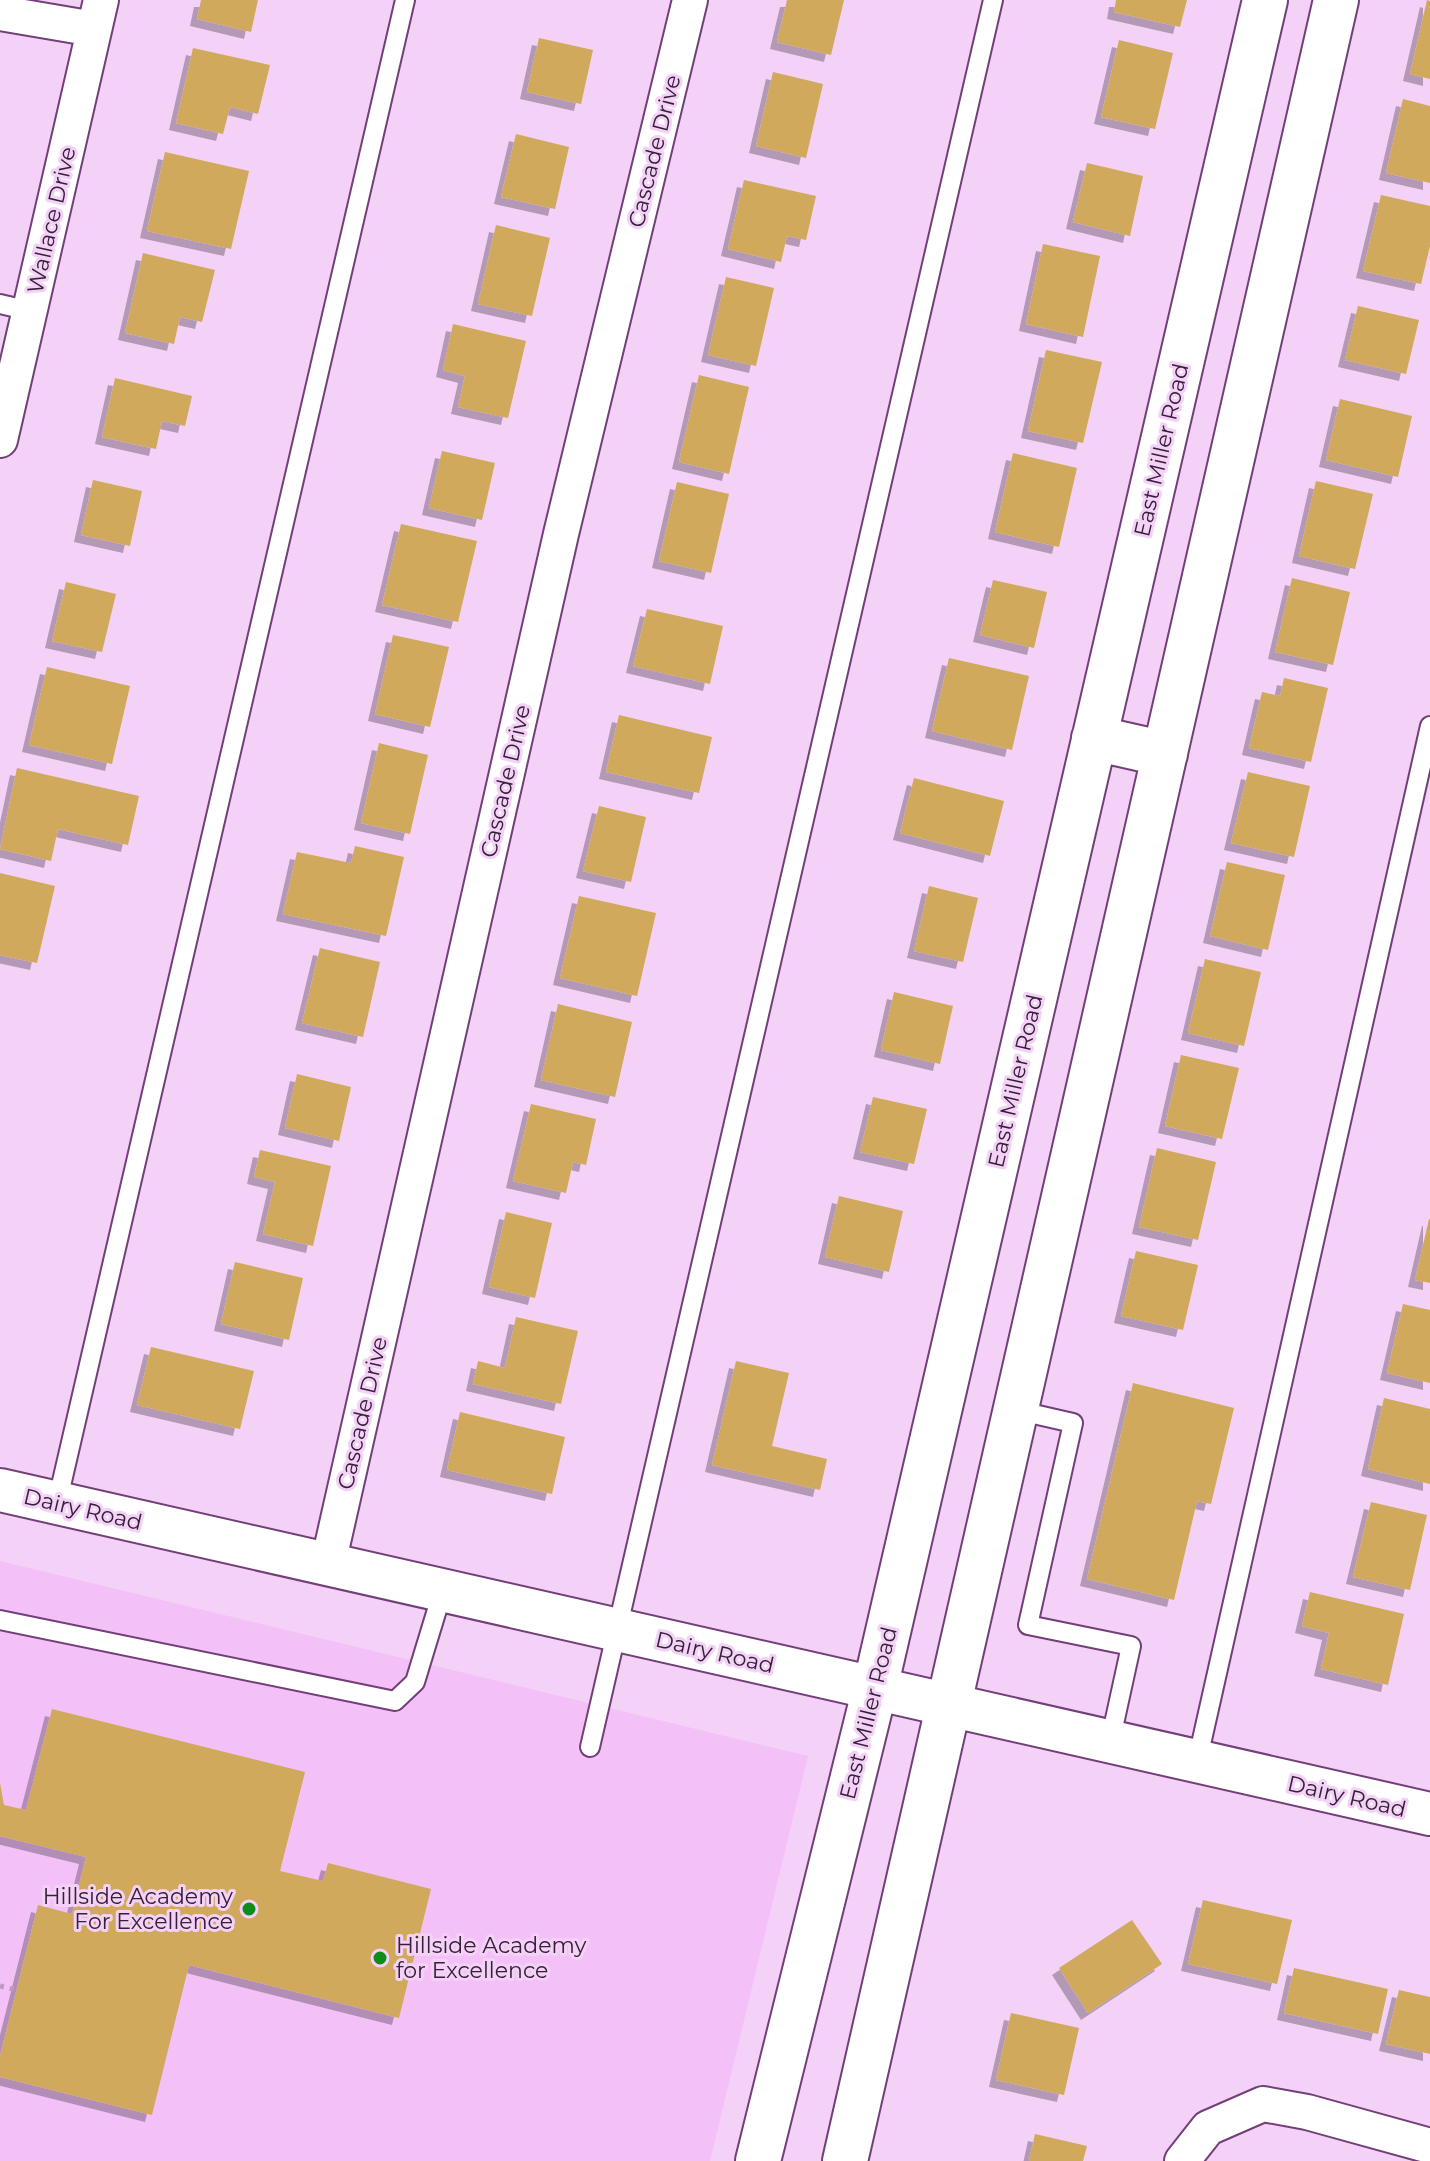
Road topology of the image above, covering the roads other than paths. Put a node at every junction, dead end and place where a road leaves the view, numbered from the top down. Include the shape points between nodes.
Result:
1 (405, 0) edge
2 (690, 0) edge
3 (993, 0) edge
4 (1265, 0) edge
5 (1336, 0) edge
6 (0, 13) edge
7 (98, 15) edge
8 (15, 307) edge
9 (0, 440) edge
10 (1430, 726) edge
11 (1094, 738) junction
12 (1165, 754) junction
13 (1016, 1410) junction
14 (0, 1490) edge
15 (57, 1503) junction
16 (328, 1564) junction
17 (443, 1590) junction
18 (0, 1620) edge
19 (617, 1630) junction
20 (875, 1688) junction
21 (950, 1706) junction
22 (1110, 1742) junction
23 (590, 1747) dead end
24 (1197, 1762) junction
25 (1430, 1814) edge
26 (1430, 2146) edge
27 (758, 2161) edge
28 (845, 2161) edge
29 (1182, 2161) edge

1 - 15 lane
2 - 16 street, Cascade Drive via 558,550
3 - 19 lane
4 - 11 main road, East Miller Road
5 - 12 main road
6 - 7 street
7 - 8 street, Wallace Drive
8 - 9 street, Wallace Drive
10 - 24 lane
11 - 12 main road
11 - 20 main road, East Miller Road
12 - 13 main road
13 - 21 main road
13 - 22 lane via 1073,1423 1028,1625 1131,1646
14 - 15 street, Dairy Road
15 - 16 street, Dairy Road
16 - 17 street, Dairy Road
17 - 18 lane via 415,1682 395,1701
17 - 19 street, Dairy Road
19 - 20 street, Dairy Road
19 - 23 lane
20 - 21 street, Dairy Road
20 - 27 main road, East Miller Road
21 - 22 street, Dairy Road
21 - 28 main road
22 - 24 street, Dairy Road
24 - 25 street, Dairy Road
26 - 29 street via 1263,2104 1208,2128

